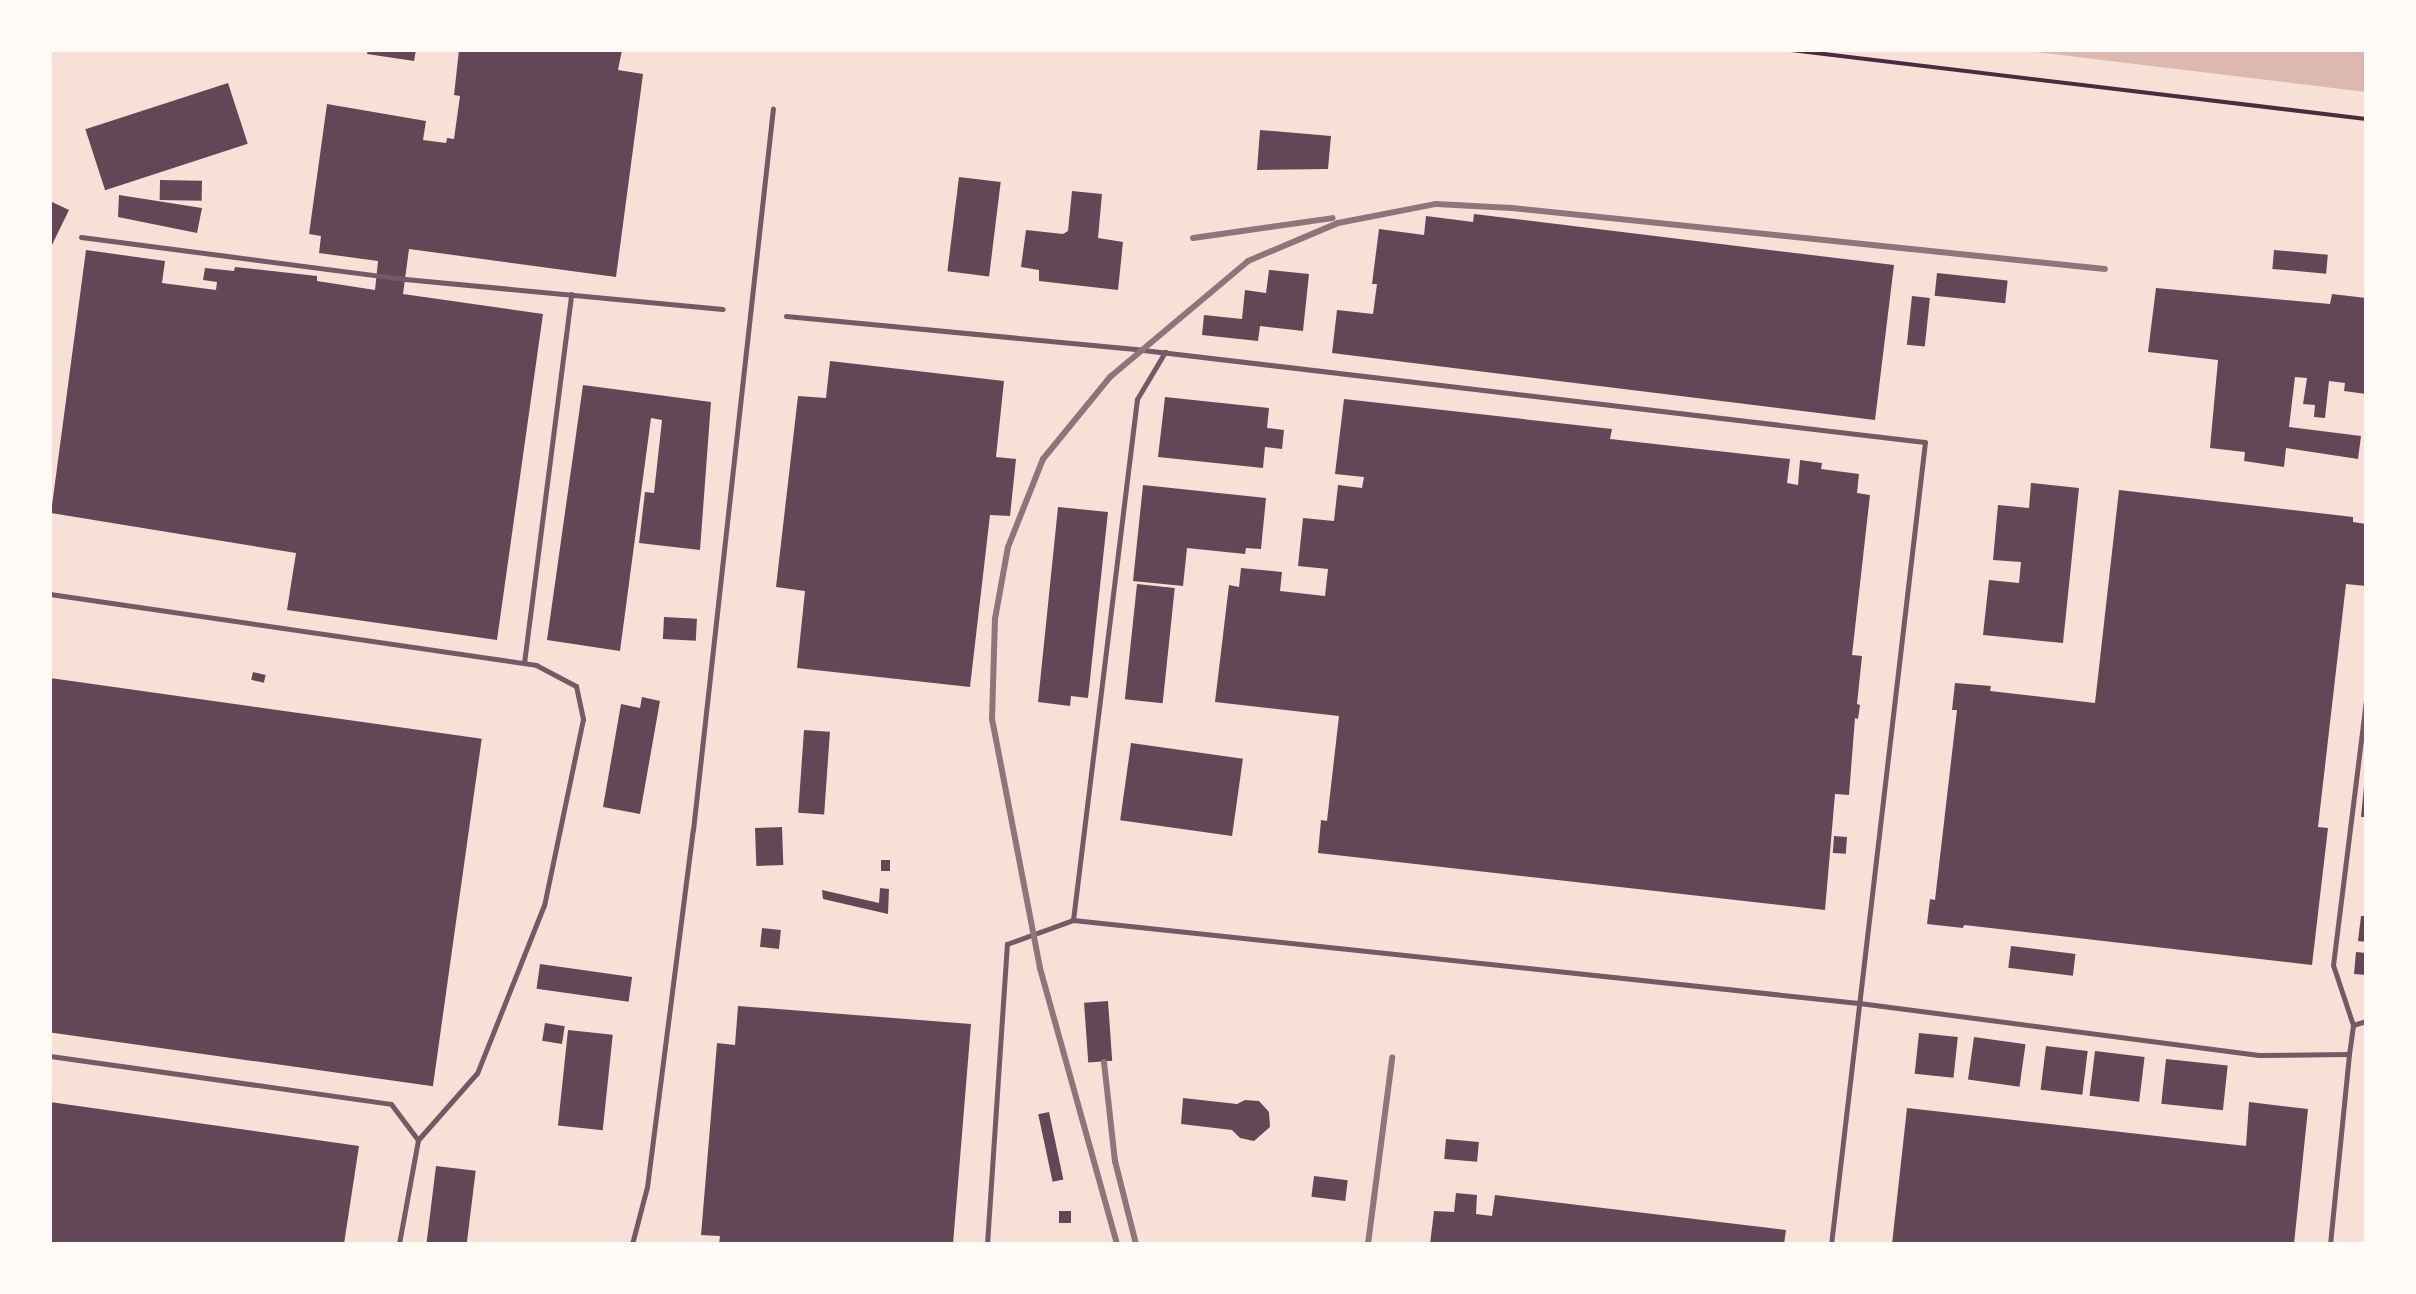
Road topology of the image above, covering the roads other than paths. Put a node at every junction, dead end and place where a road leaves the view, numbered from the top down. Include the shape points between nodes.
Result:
1 (773, 108) dead end
2 (81, 237) dead end
3 (571, 294) junction
4 (723, 309) dead end
5 (786, 316) dead end
6 (1165, 352) junction
7 (50, 594) edge
8 (524, 663) junction
9 (2366, 701) edge
10 (1073, 920) junction
11 (1859, 1003) junction
12 (2366, 1021) edge
13 (2353, 1025) junction
14 (2349, 1054) junction
15 (50, 1056) edge
16 (418, 1140) junction
17 (399, 1244) edge
18 (632, 1244) edge
19 (987, 1244) edge
20 (1831, 1244) edge
21 (2330, 1244) edge

1 - 18 lane via 693,830 647,1187
2 - 3 lane via 405,279
3 - 4 lane
3 - 8 lane
5 - 6 lane
6 - 10 lane via 1137,399
6 - 11 lane via 1925,442
7 - 8 lane
8 - 16 lane via 576,686 583,719 544,905 477,1073
9 - 13 lane via 2333,965
10 - 11 lane
10 - 19 lane via 1007,944
11 - 14 lane via 2259,1055
11 - 20 lane
12 - 13 lane
13 - 14 lane
14 - 21 lane
15 - 16 lane via 391,1104
16 - 17 lane

